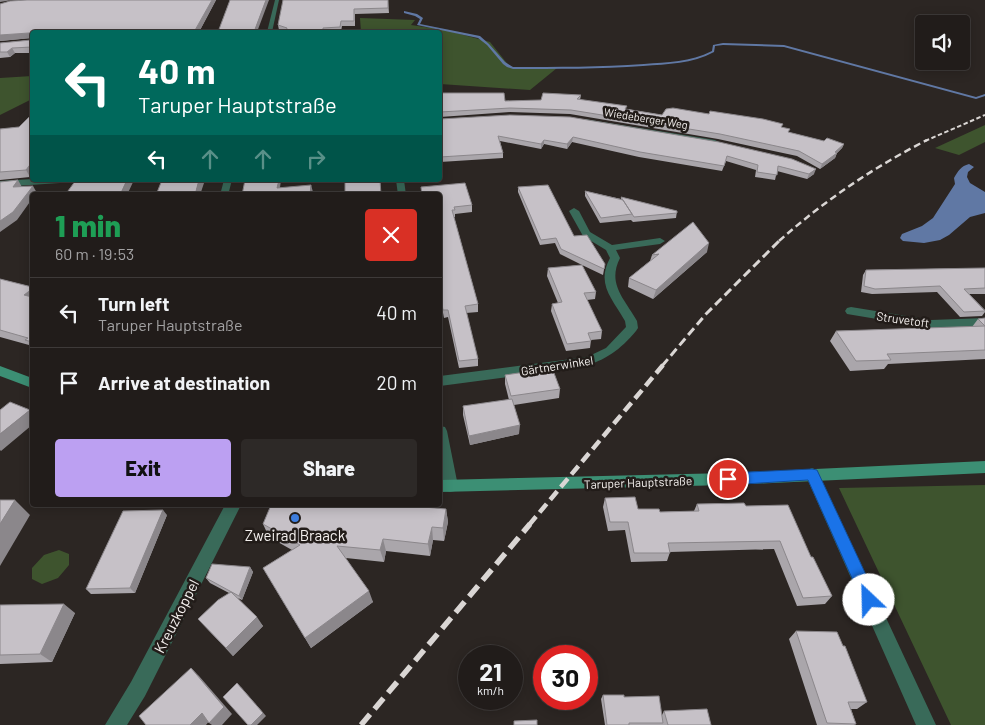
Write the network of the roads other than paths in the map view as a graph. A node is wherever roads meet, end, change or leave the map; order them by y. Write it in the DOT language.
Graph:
graph roads {
  1 [pos="277,0"];
  2 [pos="270,30"];
  3 [pos="580,120"];
  4 [pos="728,145"];
  5 [pos="30,182"];
  6 [pos="0,184"];
  7 [pos="574,211"];
  8 [pos="660,241"];
  9 [pos="610,248"];
  10 [pos="852,311"];
  11 [pos="985,322"];
  12 [pos="0,371"];
  13 [pos="442,381"];
  14 [pos="30,382"];
  15 [pos="442,453"];
  16 [pos="985,467"];
  17 [pos="812,474"];
  18 [pos="445,486"];
  19 [pos="232,507"];
  20 [pos="115,725"];
  21 [pos="926,725"];
  1 -- 2 [label="street"];
  3 -- 4 [label="street, Wiedeberger Weg"];
  5 -- 6 [label="street"];
  7 -- 9 [label="street"];
  8 -- 9 [label="street"];
  9 -- 13 [label="street, Gärtnerwinkel"];
  10 -- 11 [label="street, Struvetoft"];
  12 -- 14 [label="street"];
  15 -- 18 [label="street"];
  16 -- 17 [label="street, Taruper Hauptstraße"];
  17 -- 18 [label="street, Taruper Hauptstraße"];
  17 -- 21 [label="street"];
  19 -- 20 [label="street, Kreuzkoppel"];
}
